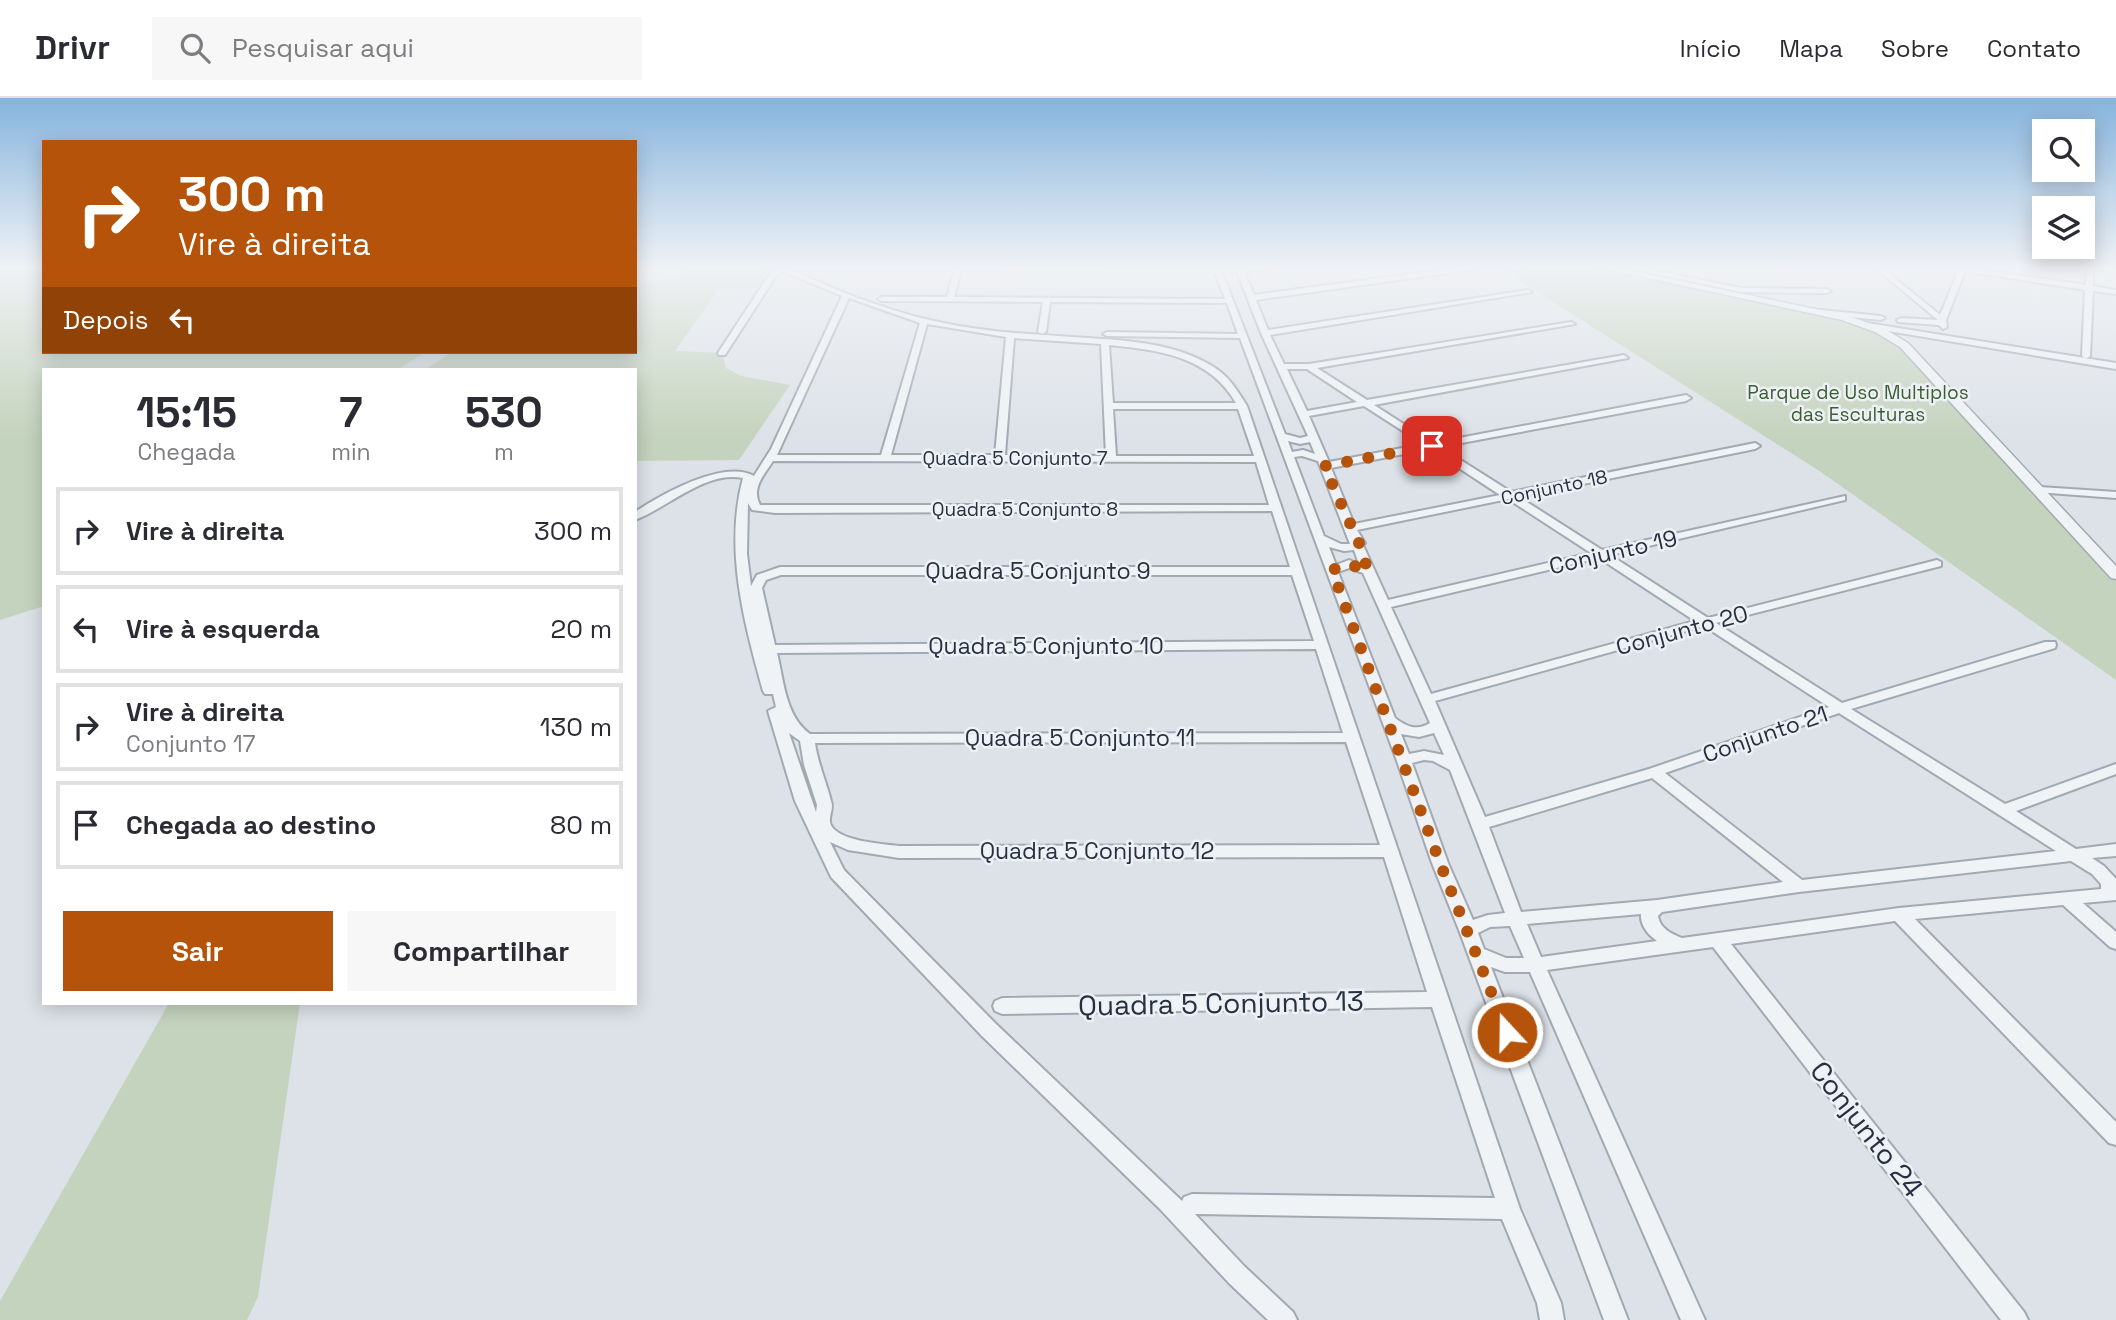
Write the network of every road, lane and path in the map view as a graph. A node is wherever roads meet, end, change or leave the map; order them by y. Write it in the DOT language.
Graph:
graph roads {
  1 [pos="741,324"];
  2 [pos="833,324"];
  3 [pos="923,324"];
  4 [pos="943,324"];
  5 [pos="982,324"];
  6 [pos="1043,324"];
  7 [pos="1237,324"];
  8 [pos="1258,324"];
  9 [pos="1354,324"];
  10 [pos="1571,324"];
  11 [pos="1917,324"];
  12 [pos="1940,324"];
  13 [pos="1944,324"];
  14 [pos="2087,324"];
  15 [pos="1867,325"];
  16 [pos="1943,327"];
  17 [pos="1042,332"];
  18 [pos="1010,335"];
  19 [pos="1242,338"];
  20 [pos="1262,341"];
  21 [pos="1105,343"];
  22 [pos="722,353"];
  23 [pos="2086,356"];
  24 [pos="1624,358"];
  25 [pos="1280,366"];
  26 [pos="2116,366"];
  27 [pos="1309,367"];
  28 [pos="1686,398"];
  29 [pos="1366,403"];
  30 [pos="1107,406"];
  31 [pos="1242,406"];
  32 [pos="1304,414"];
  33 [pos="1281,436"];
  34 [pos="1312,438"];
  35 [pos="1432,446"];
  36 [pos="1755,446"];
  37 [pos="1288,455"];
  38 [pos="771,458"];
  39 [pos="885,458"];
  40 [pos="1000,458"];
  41 [pos="1111,458"];
  42 [pos="1259,459"];
  43 [pos="1323,463"];
  44 [pos="2040,490"];
  45 [pos="2116,495"];
  46 [pos="1509,496"];
  47 [pos="1841,498"];
  48 [pos="1276,508"];
  49 [pos="637,516"];
  50 [pos="1352,528"];
  51 [pos="1318,537"];
  52 [pos="1359,543"];
  53 [pos="1600,555"];
  54 [pos="1937,564"];
  55 [pos="1332,570"];
  56 [pos="1297,571"];
  57 [pos="1368,571"];
  58 [pos="2116,575"];
  59 [pos="1384,605"];
  60 [pos="1705,622"];
  61 [pos="1321,645"];
  62 [pos="2050,645"];
  63 [pos="770,649"];
  64 [pos="1427,699"];
  65 [pos="1840,708"];
  66 [pos="1387,719"];
  67 [pos="1438,724"];
  68 [pos="1352,737"];
  69 [pos="807,739"];
  70 [pos="1404,761"];
  71 [pos="1456,767"];
  72 [pos="2116,769"];
  73 [pos="1654,772"];
  74 [pos="2002,811"];
  75 [pos="1480,824"];
  76 [pos="2116,850"];
  77 [pos="1390,851"];
  78 [pos="2073,855"];
  79 [pos="1799,886"];
  80 [pos="2113,894"];
  81 [pos="2067,899"];
  82 [pos="1657,906"];
  83 [pos="1899,914"];
  84 [pos="1516,920"];
  85 [pos="1468,930"];
  86 [pos="1717,939"];
  87 [pos="2116,942"];
  88 [pos="1680,944"];
  89 [pos="1476,953"];
  90 [pos="1536,965"];
  91 [pos="1439,999"];
  92 [pos="1002,1006"];
  93 [pos="2116,1136"];
  94 [pos="1192,1204"];
  95 [pos="1509,1209"];
  96 [pos="1285,1320"];
  97 [pos="1552,1320"];
  98 [pos="1616,1320"];
  99 [pos="1692,1320"];
  100 [pos="2017,1320"];
  1 -- 22 [label="street"];
  2 -- 38 [label="street"];
  3 -- 39 [label="street"];
  4 -- 18 [label="street"];
  5 -- 17 [label="street"];
  6 -- 17 [label="street"];
  7 -- 19 [label="street"];
  8 -- 20 [label="street"];
  9 -- 20 [label="street"];
  10 -- 27 [label="street"];
  11 -- 16 [label="street"];
  12 -- 16 [label="street"];
  13 -- 16 [label="street"];
  14 -- 23 [label="street"];
  15 -- 16 [label="street"];
  15 -- 44 [label="street"];
  16 -- 26 [label="street"];
  17 -- 19 [label="street"];
  18 -- 21 [label="street"];
  18 -- 40 [label="street"];
  19 -- 20 [label="street"];
  19 -- 33 [label="street"];
  20 -- 25 [label="street"];
  21 -- 30 [label="street"];
  21 -- 31 [label="street"];
  24 -- 29 [label="street"];
  25 -- 27 [label="street"];
  25 -- 32 [label="street"];
  27 -- 29 [label="street"];
  28 -- 35 [label="street"];
  29 -- 32 [label="street"];
  29 -- 35 [label="street"];
  30 -- 31 [label="street"];
  30 -- 41 [label="street"];
  31 -- 42 [label="street"];
  32 -- 34 [label="street"];
  33 -- 34 [label="street"];
  33 -- 37 [label="street"];
  34 -- 43 [label="street"];
  35 -- 43 [label="street"];
  35 -- 46 [label="street"];
  36 -- 46 [label="street, Conjunto 18"];
  37 -- 43 [label="street"];
  37 -- 51 [label="street"];
  38 -- 39 [label="street, Quadra 5 Conjunto 7"];
  38 -- 48 [label="street, Quadra 5 Conjunto 8"];
  39 -- 40 [label="street, Quadra 5 Conjunto 7"];
  40 -- 41 [label="street, Quadra 5 Conjunto 7"];
  41 -- 42 [label="street, Quadra 5 Conjunto 7"];
  42 -- 48 [label="street"];
  43 -- 50 [label="street"];
  44 -- 45 [label="street"];
  44 -- 58 [label="street"];
  46 -- 50 [label="street, Conjunto 18"];
  46 -- 53 [label="street"];
  47 -- 53 [label="street, Conjunto 19"];
  48 -- 56 [label="street"];
  49 -- 96 [label="street"];
  50 -- 52 [label="street"];
  51 -- 52 [label="street"];
  51 -- 55 [label="street"];
  52 -- 57 [label="street"];
  53 -- 59 [label="street, Conjunto 19"];
  53 -- 60 [label="street"];
  54 -- 60 [label="street, Conjunto 20"];
  55 -- 57 [label="street"];
  55 -- 66 [label="street"];
  56 -- 61 [label="street"];
  56 -- 63 [label="street, Quadra 5 Conjunto 9"];
  57 -- 59 [label="street"];
  59 -- 64 [label="street"];
  60 -- 64 [label="street, Conjunto 20"];
  60 -- 65 [label="street"];
  61 -- 63 [label="street, Quadra 5 Conjunto 10"];
  61 -- 68 [label="street"];
  62 -- 65 [label="street, Conjunto 21"];
  63 -- 69 [label="street"];
  64 -- 67 [label="street"];
  65 -- 73 [label="street, Conjunto 21"];
  65 -- 74 [label="street"];
  66 -- 67 [label="street"];
  66 -- 70 [label="street"];
  67 -- 71 [label="street"];
  68 -- 69 [label="street, Quadra 5 Conjunto 11"];
  68 -- 77 [label="street"];
  69 -- 77 [label="street, Quadra 5 Conjunto 12"];
  70 -- 71 [label="street"];
  70 -- 85 [label="street"];
  71 -- 75 [label="street"];
  72 -- 74 [label="street"];
  73 -- 75 [label="street, Conjunto 21"];
  73 -- 79 [label="street"];
  74 -- 78 [label="street"];
  75 -- 84 [label="street"];
  76 -- 78 [label="street"];
  77 -- 91 [label="street"];
  78 -- 79 [label="street"];
  78 -- 80 [label="street"];
  79 -- 82 [label="street"];
  80 -- 81 [label="street"];
  81 -- 83 [label="street"];
  81 -- 87 [label="street"];
  82 -- 84 [label="street"];
  82 -- 88 [label="street"];
  83 -- 86 [label="street"];
  83 -- 93 [label="street"];
  84 -- 85 [label="street"];
  84 -- 90 [label="street"];
  85 -- 89 [label="street"];
  86 -- 88 [label="street"];
  86 -- 100 [label="street, Conjunto 24"];
  88 -- 90 [label="street"];
  89 -- 90 [label="street"];
  89 -- 98 [label="street"];
  90 -- 99 [label="street"];
  91 -- 92 [label="street, Quadra 5 Conjunto 13"];
  91 -- 95 [label="street"];
  94 -- 95 [label="street"];
  95 -- 97 [label="street"];
}
